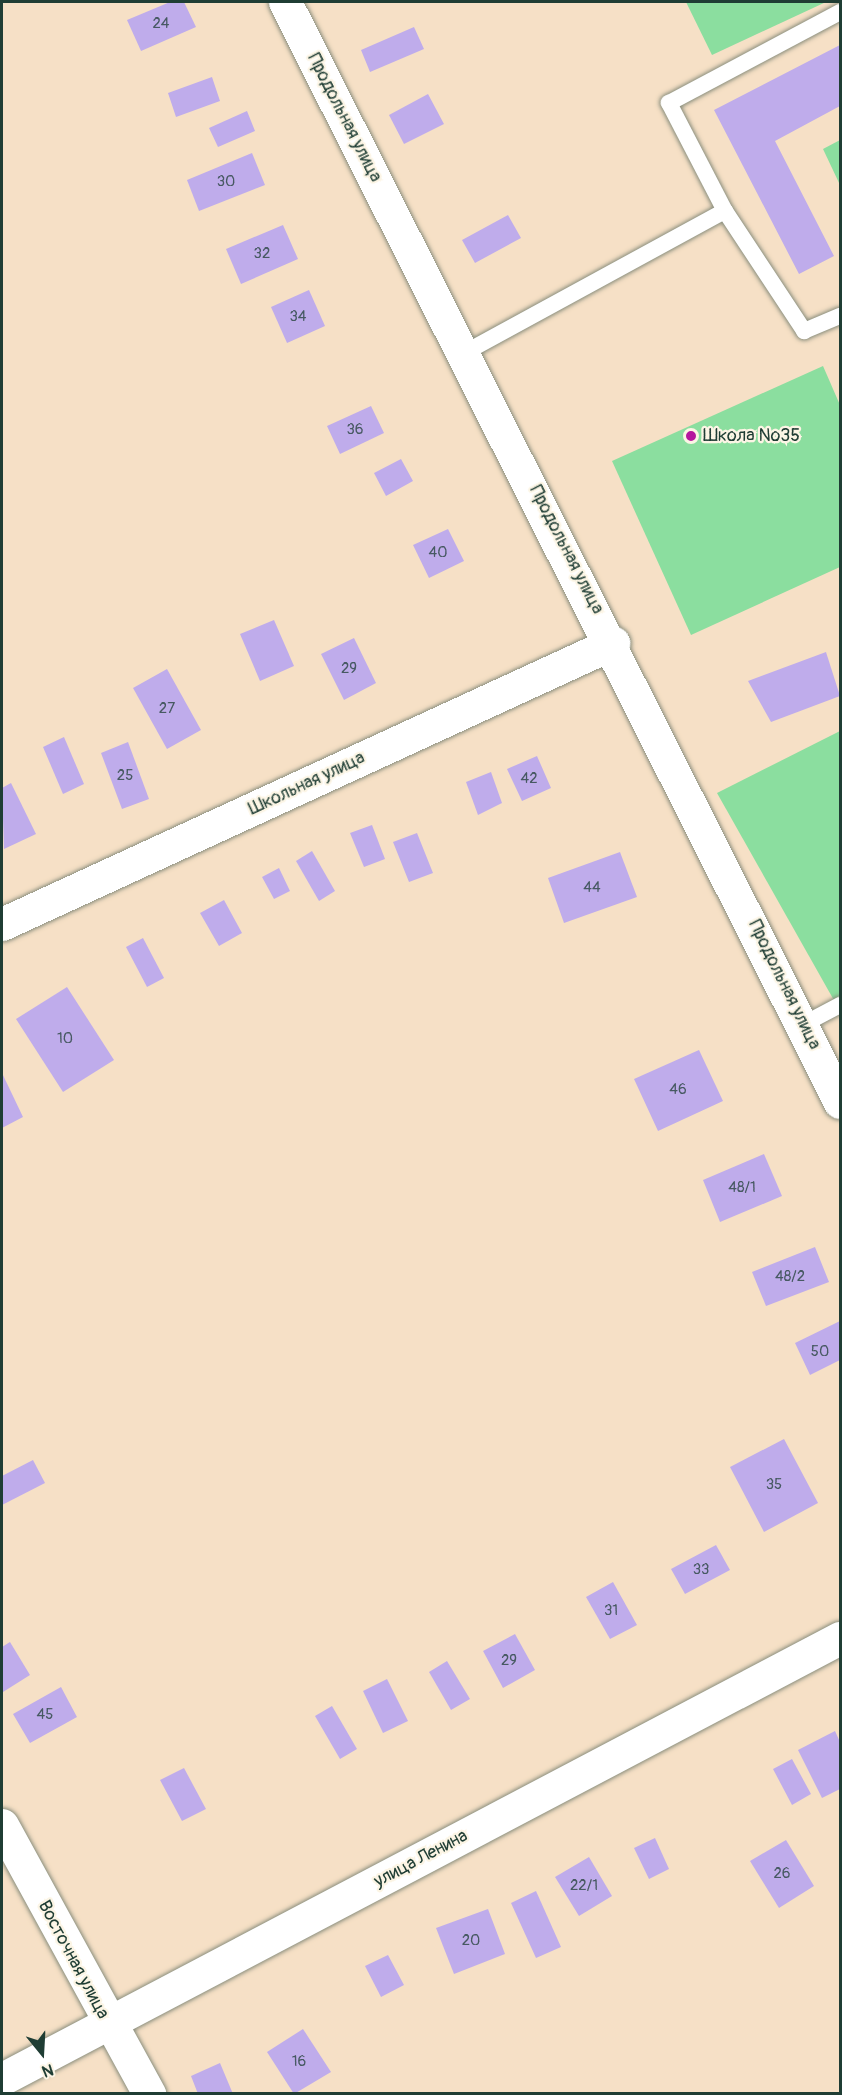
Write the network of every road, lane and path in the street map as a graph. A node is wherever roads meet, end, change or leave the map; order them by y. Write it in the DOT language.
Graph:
graph roads {
  1 [pos="285,2"];
  2 [pos="840,12"];
  3 [pos="725,211"];
  4 [pos="840,316"];
  5 [pos="466,352"];
  6 [pos="613,643"];
  7 [pos="2,924"];
  8 [pos="840,1005"];
  9 [pos="804,1024"];
  10 [pos="840,1102"];
  11 [pos="840,1638"];
  12 [pos="2,1825"];
  13 [pos="107,2024"];
  14 [pos="2,2079"];
  15 [pos="149,2094"];
  1 -- 5 [label="street, Продольная улица"];
  2 -- 3 [label="lane"];
  3 -- 4 [label="lane"];
  3 -- 5 [label="lane"];
  5 -- 6 [label="street, Продольная улица"];
  6 -- 7 [label="street, Школьная улица"];
  6 -- 9 [label="street, Продольная улица"];
  8 -- 9 [label="lane"];
  9 -- 10 [label="street, Продольная улица"];
  11 -- 13 [label="street, улица Ленина"];
  12 -- 13 [label="street, Восточная улица"];
  13 -- 14 [label="street, улица Ленина"];
  13 -- 15 [label="street, Восточная улица"];
}
